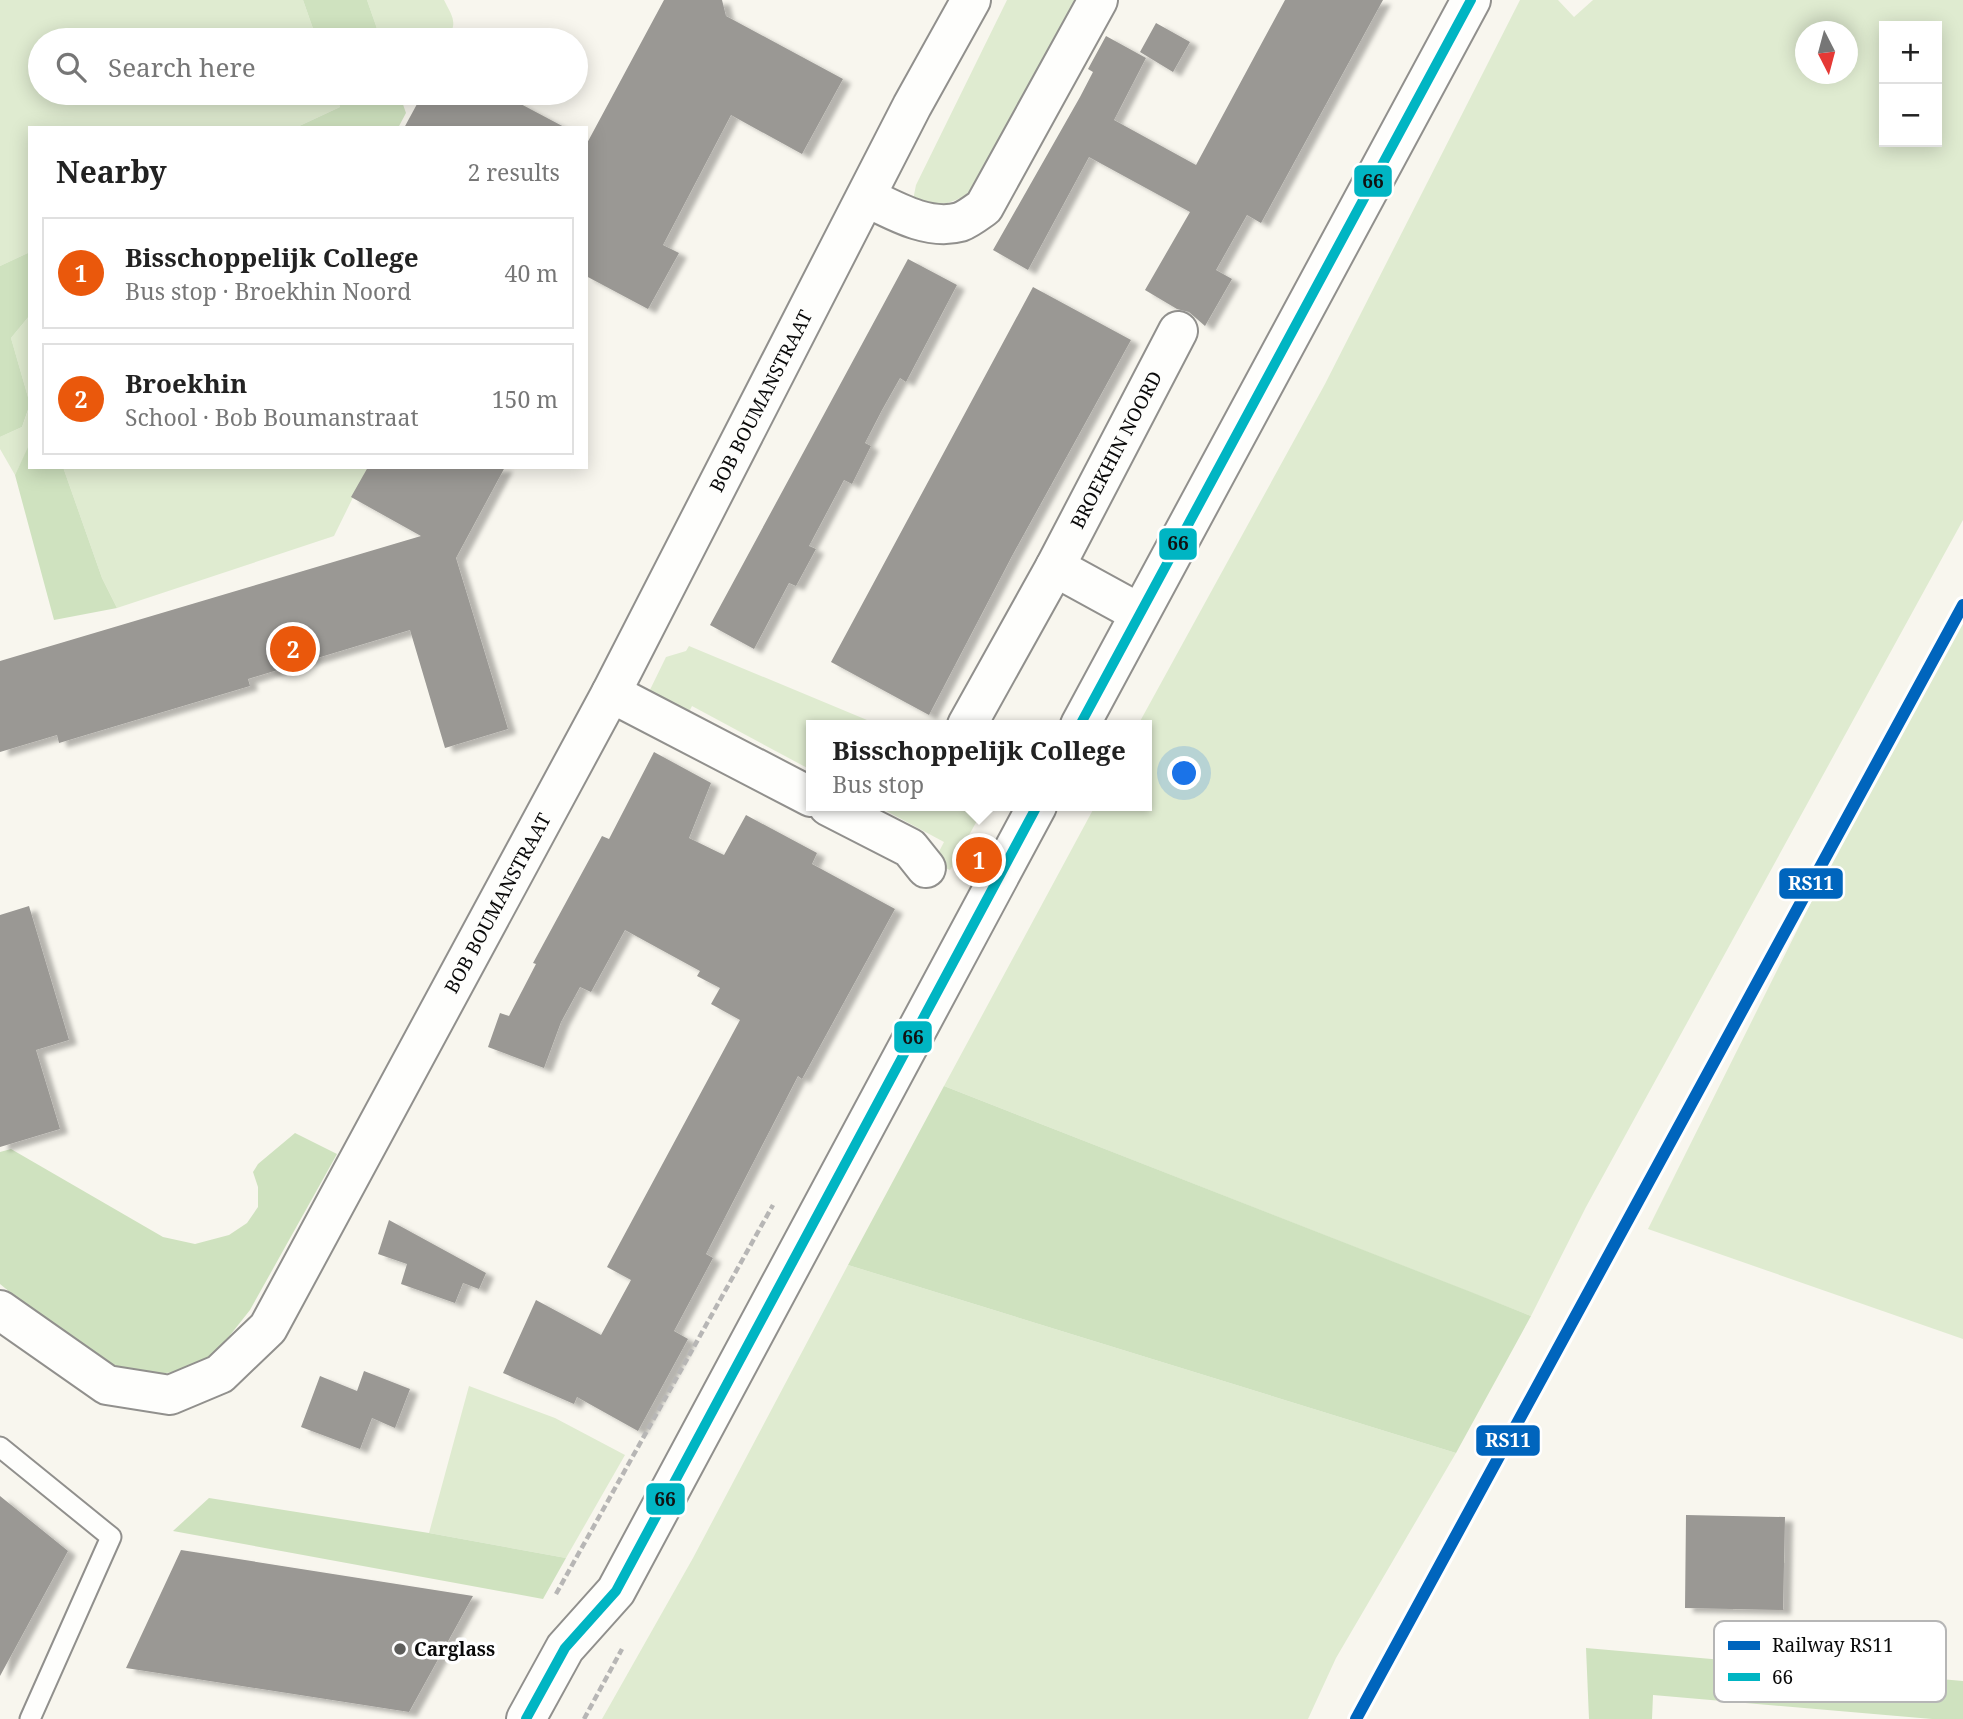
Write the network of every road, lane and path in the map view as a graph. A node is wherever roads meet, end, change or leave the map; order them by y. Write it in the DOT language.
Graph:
graph roads {
  1 [pos="971,0"];
  2 [pos="1098,0"];
  3 [pos="1471,0"];
  4 [pos="866,197"];
  5 [pos="1178,331"];
  6 [pos="1055,567"];
  7 [pos="1139,613"];
  8 [pos="611,693"];
  9 [pos="970,720"];
  10 [pos="1083,720"];
  11 [pos="806,794"];
  12 [pos="838,811"];
  13 [pos="1034,811"];
  14 [pos="926,868"];
  15 [pos="776,1200"];
  16 [pos="0,1310"];
  17 [pos="0,1447"];
  18 [pos="551,1603"];
  19 [pos="30,1719"];
  20 [pos="526,1719"];
  1 -- 4 [label="street, BOB BOUMANSTRAAT"];
  2 -- 4 [label="street"];
  3 -- 7 [label="street"];
  4 -- 8 [label="street, BOB BOUMANSTRAAT"];
  5 -- 6 [label="street, BROEKHIN NOORD"];
  6 -- 7 [label="street"];
  6 -- 9 [label="street, BROEKHIN NOORD"];
  7 -- 10 [label="street"];
  8 -- 11 [label="street"];
  8 -- 16 [label="street, BOB BOUMANSTRAAT"];
  12 -- 14 [label="street"];
  13 -- 20 [label="street"];
  15 -- 18 [label="path"];
  17 -- 19 [label="lane"];
}
